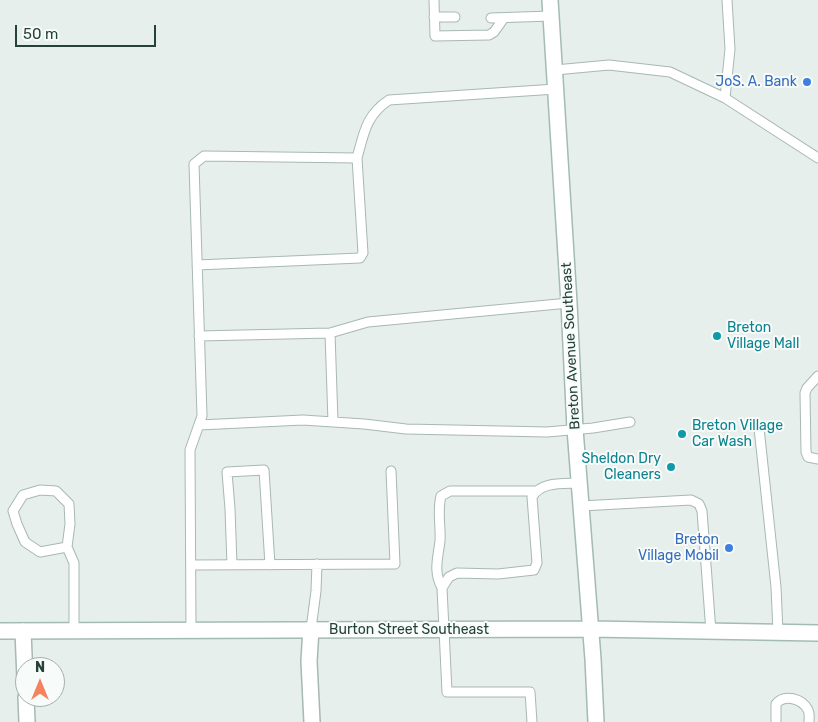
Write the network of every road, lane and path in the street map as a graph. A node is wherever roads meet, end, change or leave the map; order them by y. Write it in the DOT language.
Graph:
graph roads {
  1 [pos="434,0"];
  2 [pos="550,0"];
  3 [pos="727,0"];
  4 [pos="551,16"];
  5 [pos="434,17"];
  6 [pos="456,17"];
  7 [pos="491,18"];
  8 [pos="504,18"];
  9 [pos="555,70"];
  10 [pos="556,89"];
  11 [pos="725,98"];
  12 [pos="357,158"];
  13 [pos="818,158"];
  14 [pos="197,265"];
  15 [pos="569,302"];
  16 [pos="330,333"];
  17 [pos="199,336"];
  18 [pos="818,376"];
  19 [pos="333,422"];
  20 [pos="630,422"];
  21 [pos="199,425"];
  22 [pos="760,428"];
  23 [pos="575,429"];
  24 [pos="818,458"];
  25 [pos="391,471"];
  26 [pos="580,483"];
  27 [pos="536,491"];
  28 [pos="581,506"];
  29 [pos="67,548"];
  30 [pos="317,564"];
  31 [pos="190,565"];
  32 [pos="232,565"];
  33 [pos="270,565"];
  34 [pos="442,588"];
  35 [pos="591,629"];
  36 [pos="311,630"];
  37 [pos="443,630"];
  38 [pos="0,631"];
  39 [pos="23,631"];
  40 [pos="74,631"];
  41 [pos="190,631"];
  42 [pos="712,632"];
  43 [pos="778,632"];
  44 [pos="818,633"];
  45 [pos="24,657"];
  46 [pos="26,707"];
  47 [pos="27,722"];
  48 [pos="312,722"];
  49 [pos="532,722"];
  50 [pos="596,722"];
  51 [pos="776,722"];
  52 [pos="809,722"];
  1 -- 5 [label="lane"];
  2 -- 4 [label="main road, Breton Avenue Southeast"];
  3 -- 11 [label="lane"];
  4 -- 8 [label="lane"];
  4 -- 9 [label="main road, Breton Avenue Southeast"];
  5 -- 6 [label="lane"];
  5 -- 8 [label="lane"];
  7 -- 8 [label="lane"];
  9 -- 10 [label="main road, Breton Avenue Southeast"];
  9 -- 11 [label="lane"];
  10 -- 12 [label="lane"];
  10 -- 15 [label="main road, Breton Avenue Southeast"];
  11 -- 13 [label="lane"];
  12 -- 14 [label="lane"];
  12 -- 14 [label="lane"];
  14 -- 17 [label="lane"];
  15 -- 16 [label="lane"];
  15 -- 23 [label="main road, Breton Avenue Southeast"];
  16 -- 17 [label="lane"];
  16 -- 19 [label="lane"];
  17 -- 21 [label="lane"];
  18 -- 24 [label="lane"];
  19 -- 21 [label="lane"];
  19 -- 23 [label="lane"];
  20 -- 23 [label="lane"];
  21 -- 31 [label="lane"];
  22 -- 43 [label="lane"];
  23 -- 26 [label="main road, Breton Avenue Southeast"];
  25 -- 30 [label="lane"];
  26 -- 27 [label="lane"];
  26 -- 28 [label="main road, Breton Avenue Southeast"];
  27 -- 34 [label="lane"];
  27 -- 34 [label="lane"];
  28 -- 35 [label="main road, Breton Avenue Southeast"];
  28 -- 42 [label="lane"];
  29 -- 29 [label="lane"];
  29 -- 40 [label="lane"];
  30 -- 33 [label="lane"];
  30 -- 36 [label="lane"];
  31 -- 32 [label="lane"];
  31 -- 41 [label="lane"];
  32 -- 33 [label="lane"];
  32 -- 33 [label="lane"];
  34 -- 37 [label="lane"];
  35 -- 37 [label="main road, Burton Street Southeast"];
  35 -- 42 [label="main road, Burton Street Southeast"];
  35 -- 50 [label="main road, Breton Avenue Southeast"];
  36 -- 37 [label="main road, Burton Street Southeast"];
  36 -- 41 [label="main road, Burton Street Southeast"];
  36 -- 48 [label="main road"];
  37 -- 49 [label="lane"];
  38 -- 39 [label="main road, Burton Street Southeast"];
  39 -- 40 [label="main road, Burton Street Southeast"];
  39 -- 45 [label="main road"];
  40 -- 41 [label="main road, Burton Street Southeast"];
  42 -- 43 [label="main road, Burton Street Southeast"];
  43 -- 44 [label="main road, Burton Street Southeast"];
  46 -- 47 [label="main road"];
  51 -- 52 [label="lane"];
}
